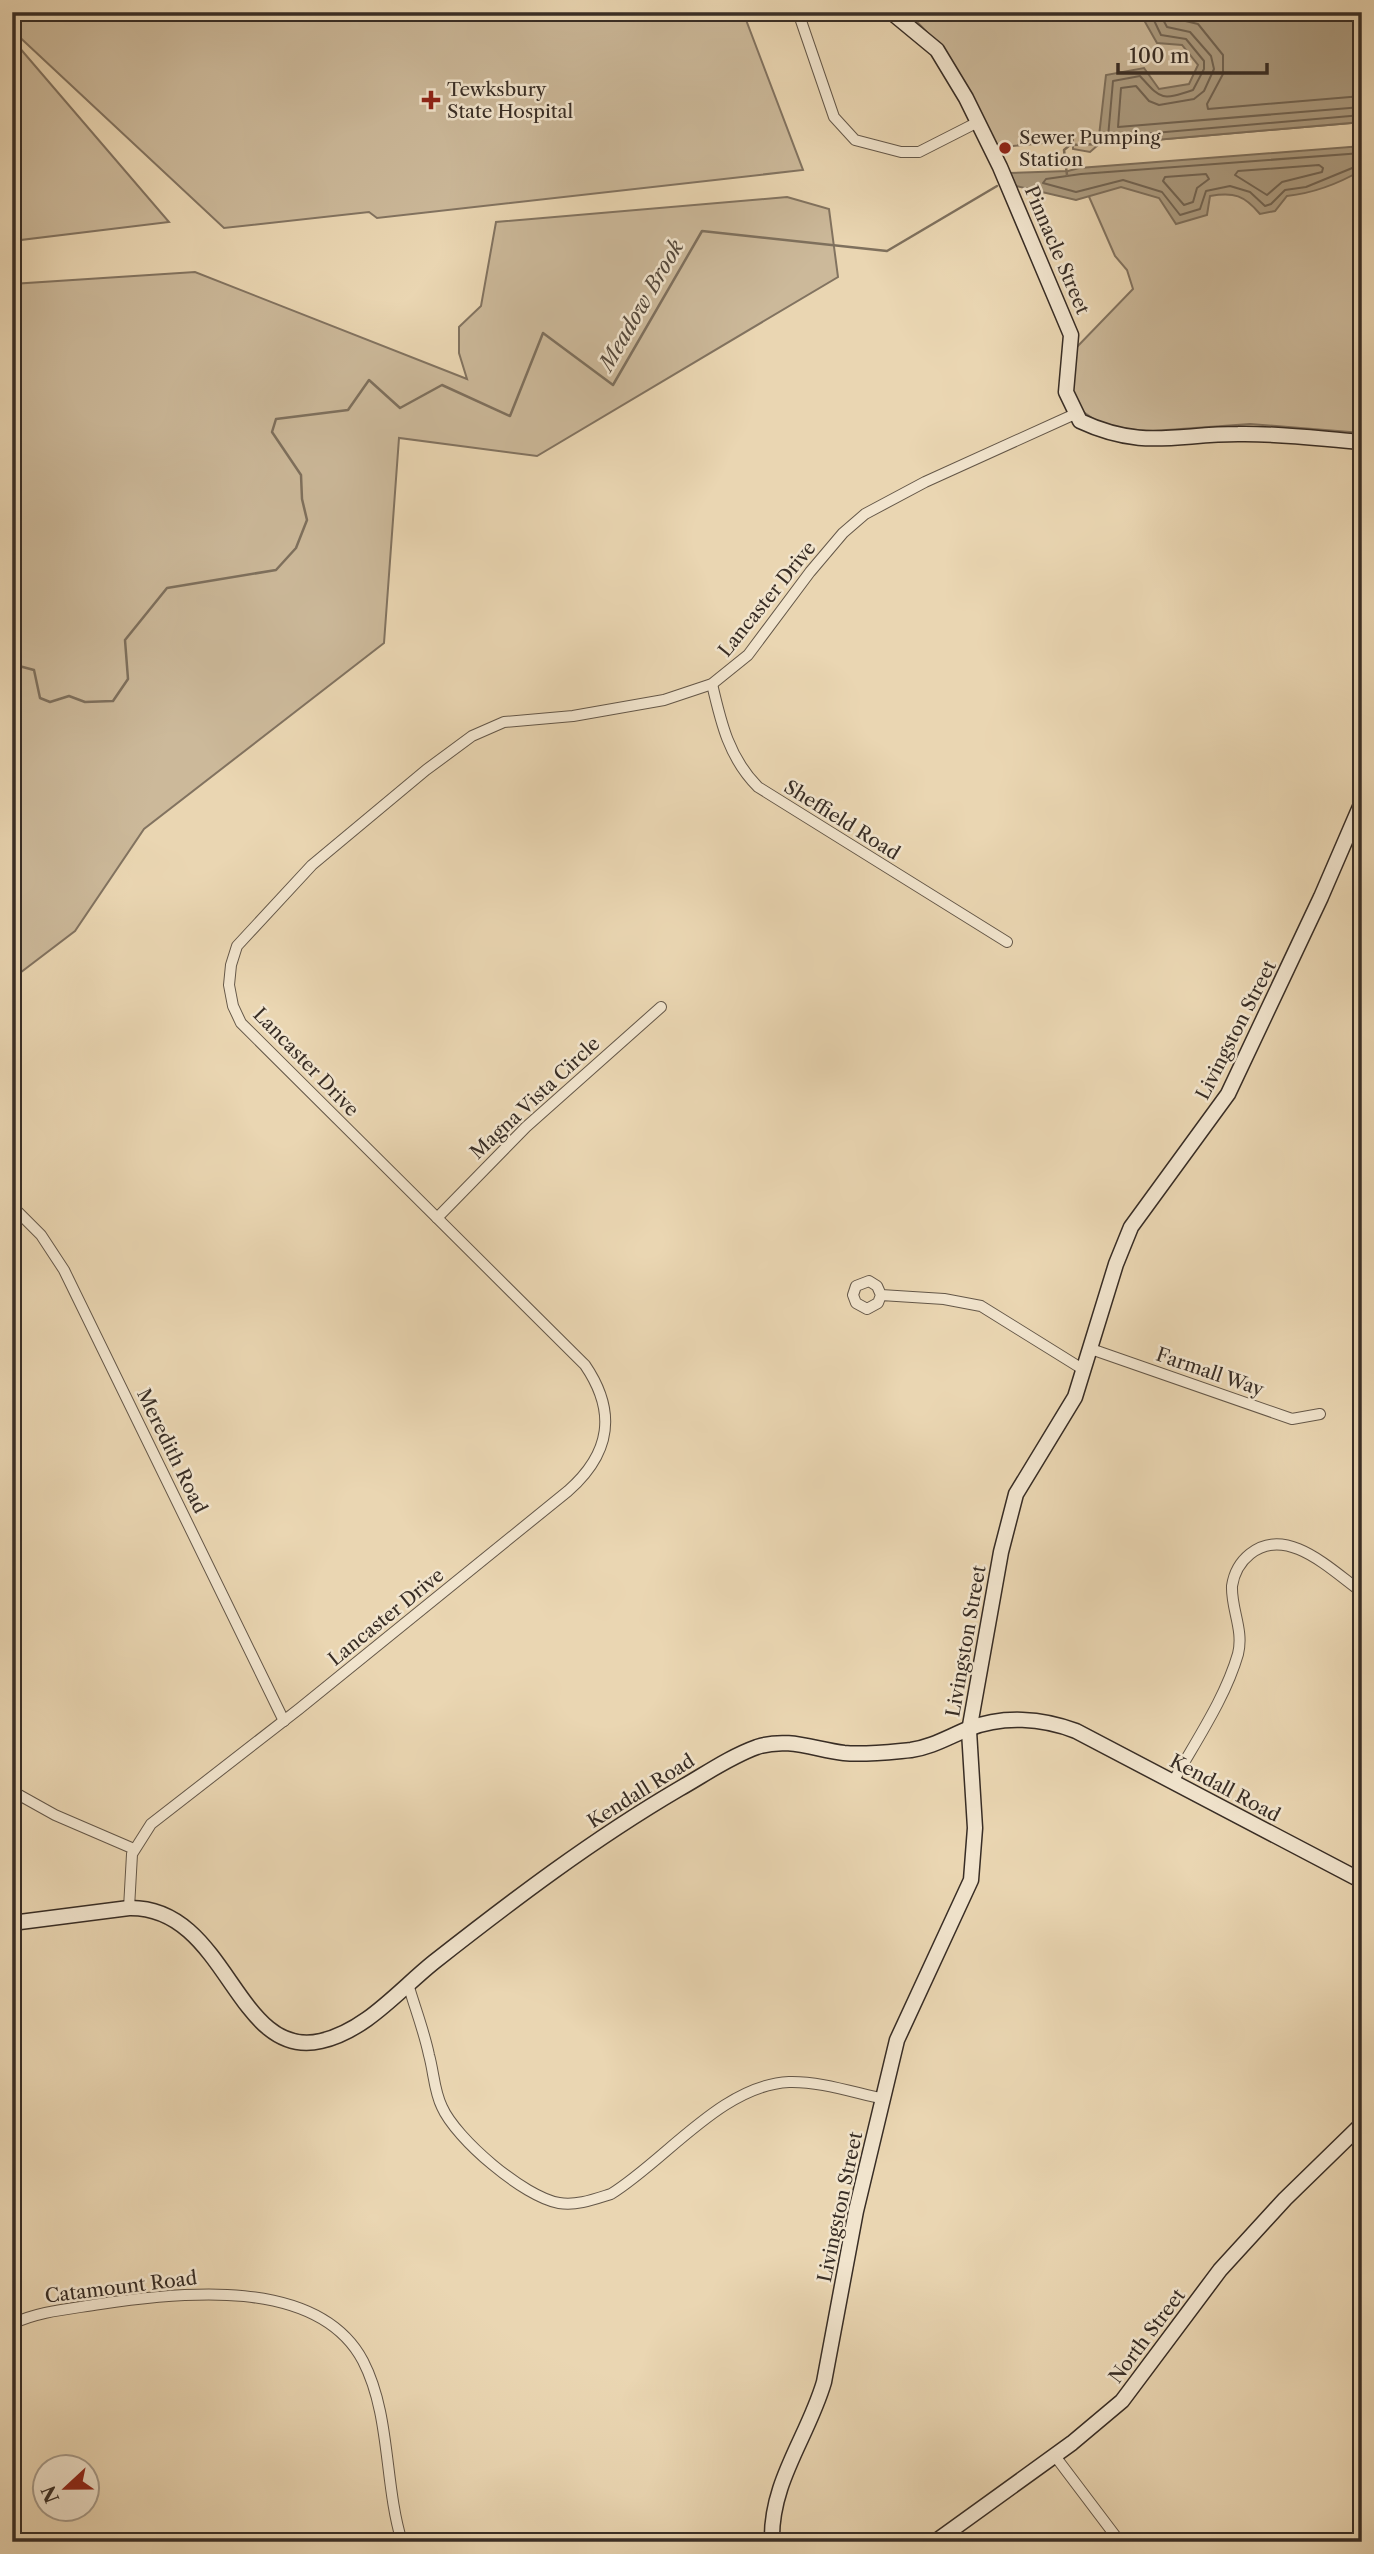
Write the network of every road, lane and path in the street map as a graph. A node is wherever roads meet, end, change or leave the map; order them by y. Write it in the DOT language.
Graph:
graph roads {
  1 [pos="798,12"];
  2 [pos="891,12"];
  3 [pos="978,122"];
  4 [pos="1075,414"];
  5 [pos="1362,442"];
  6 [pos="712,684"];
  7 [pos="1362,802"];
  8 [pos="1007,942"];
  9 [pos="661,1007"];
  10 [pos="12,1206"];
  11 [pos="437,1219"];
  12 [pos="881,1295"];
  13 [pos="1091,1349"];
  14 [pos="1084,1370"];
  15 [pos="1320,1414"];
  16 [pos="1362,1592"];
  17 [pos="284,1721"];
  18 [pos="969,1728"];
  19 [pos="1173,1782"];
  20 [pos="12,1791"];
  21 [pos="134,1849"];
  22 [pos="1362,1881"];
  23 [pos="129,1908"];
  24 [pos="12,1923"];
  25 [pos="408,1984"];
  26 [pos="884,2099"];
  27 [pos="1362,2124"];
  28 [pos="12,2324"];
  29 [pos="1055,2456"];
  30 [pos="402,2542"];
  31 [pos="772,2542"];
  32 [pos="935,2542"];
  33 [pos="1120,2542"];
  1 -- 3 [label="street"];
  2 -- 3 [label="street, Pinnacle Street"];
  3 -- 4 [label="street, Pinnacle Street"];
  4 -- 5 [label="street"];
  4 -- 6 [label="street, Lancaster Drive"];
  6 -- 8 [label="street, Sheffield Road"];
  6 -- 11 [label="street, Lancaster Drive"];
  7 -- 13 [label="street, Livingston Street"];
  9 -- 11 [label="street, Magna Vista Circle"];
  10 -- 17 [label="street, Meredith Road"];
  11 -- 17 [label="street, Lancaster Drive"];
  12 -- 14 [label="street"];
  13 -- 14 [label="street, Livingston Street"];
  13 -- 15 [label="street, Farmall Way"];
  14 -- 18 [label="street, Livingston Street"];
  16 -- 19 [label="street"];
  17 -- 21 [label="street, Lancaster Drive"];
  18 -- 19 [label="street, Kendall Road"];
  18 -- 25 [label="street, Kendall Road"];
  18 -- 26 [label="street, Livingston Street"];
  19 -- 22 [label="street, Kendall Road"];
  20 -- 21 [label="street"];
  21 -- 23 [label="street, Lancaster Drive"];
  23 -- 24 [label="street, Kendall Road"];
  23 -- 25 [label="street, Kendall Road"];
  25 -- 26 [label="street"];
  26 -- 31 [label="street, Livingston Street"];
  27 -- 29 [label="street, North Street"];
  28 -- 30 [label="street, Catamount Road"];
  29 -- 32 [label="street, North Street"];
  29 -- 33 [label="street"];
}
